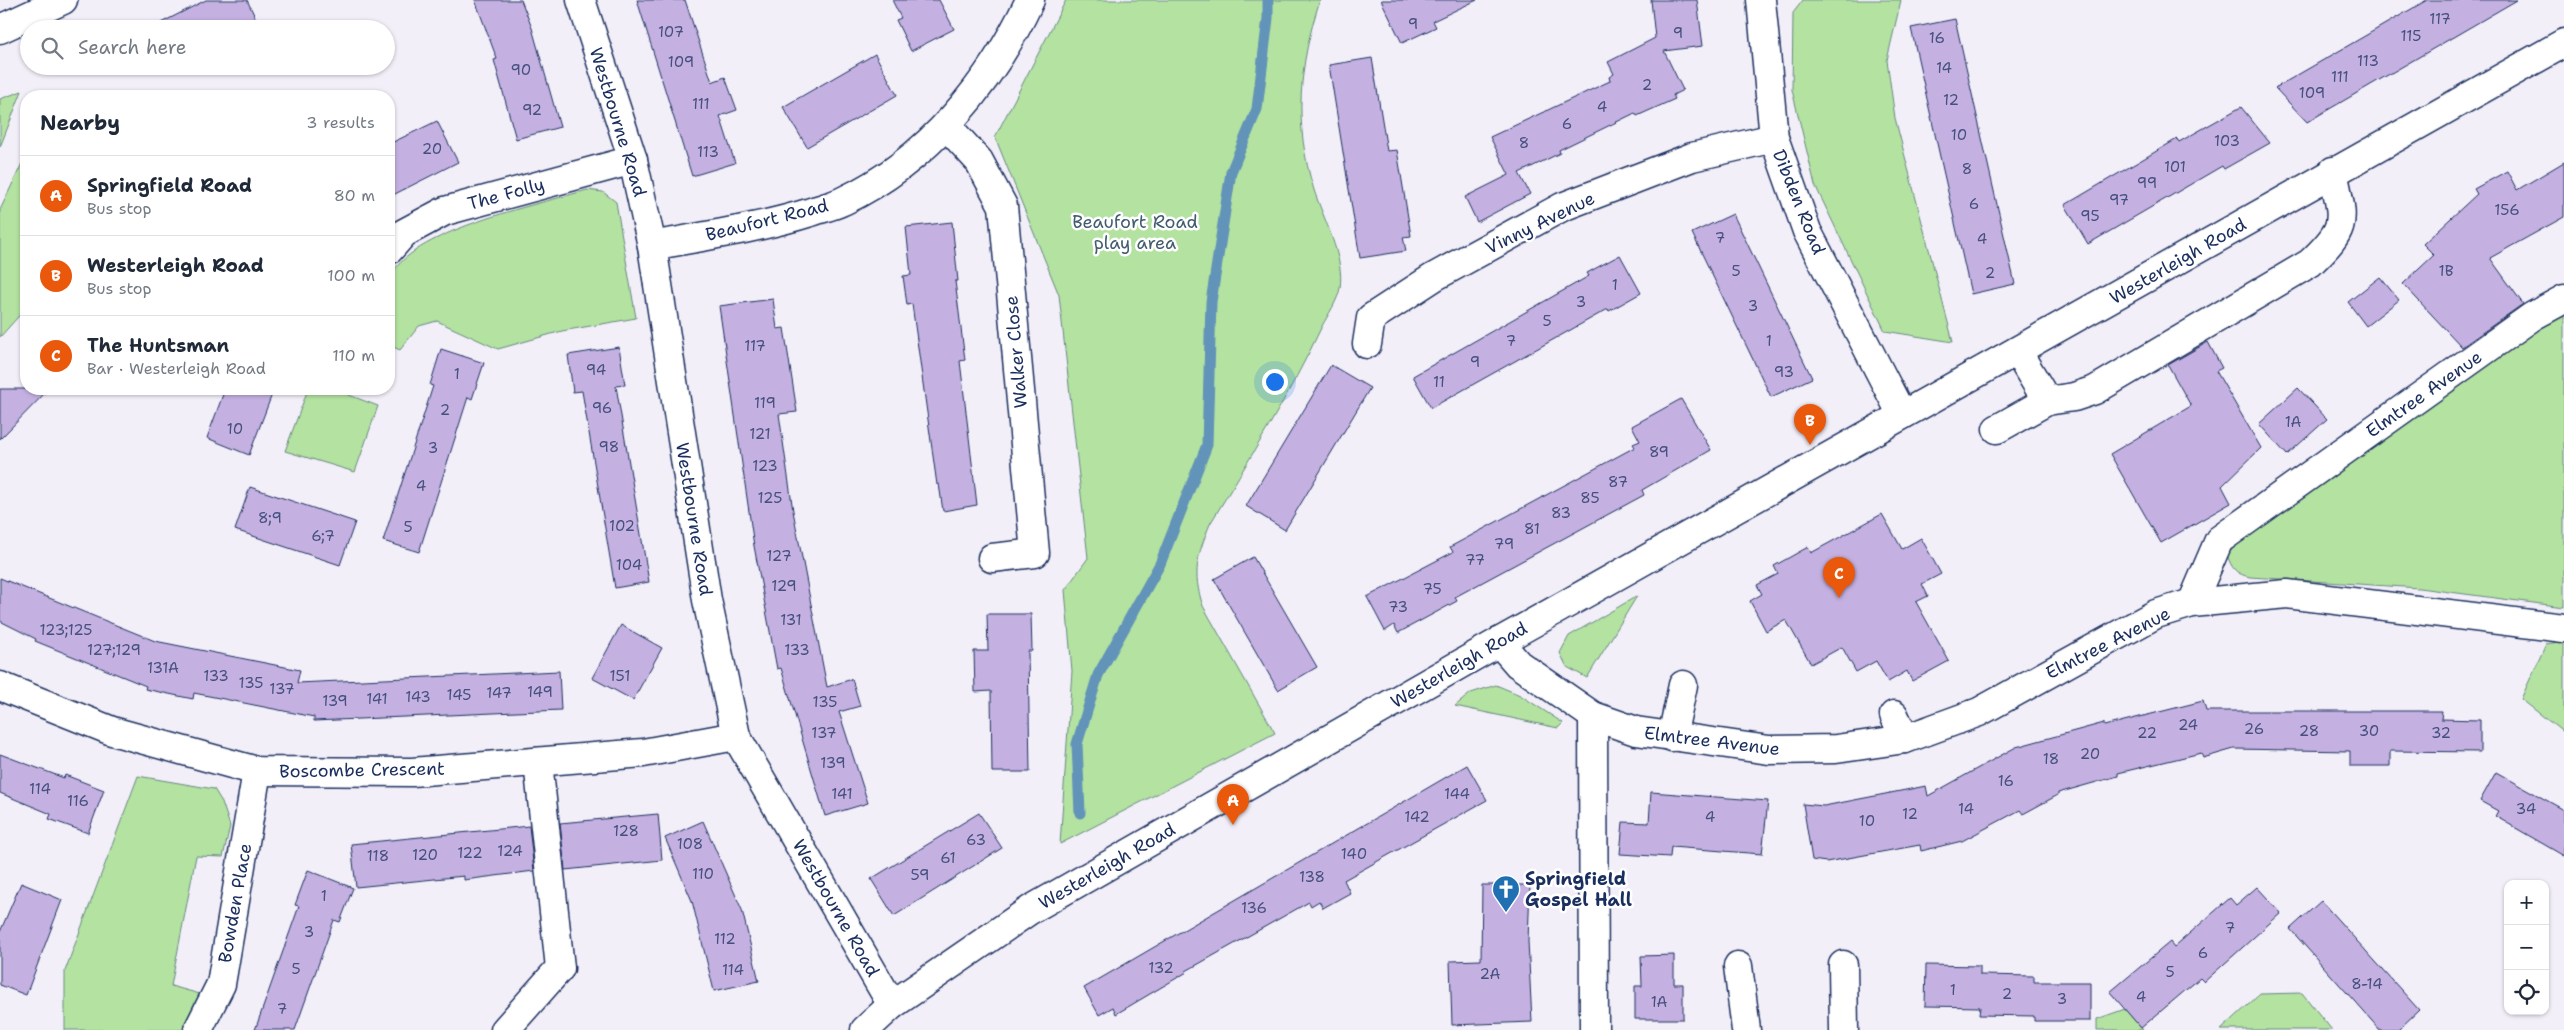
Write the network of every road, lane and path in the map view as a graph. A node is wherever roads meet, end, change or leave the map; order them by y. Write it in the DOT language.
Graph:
graph roads {
  1 [pos="64,0"];
  2 [pos="581,0"];
  3 [pos="1030,0"];
  4 [pos="1761,0"];
  5 [pos="0,29"];
  6 [pos="2564,43"];
  7 [pos="946,125"];
  8 [pos="1774,138"];
  9 [pos="633,160"];
  10 [pos="2333,171"];
  11 [pos="395,243"];
  12 [pos="652,246"];
  13 [pos="2564,299"];
  14 [pos="1367,344"];
  15 [pos="2017,351"];
  16 [pos="2047,401"];
  17 [pos="1902,415"];
  18 [pos="1997,429"];
  19 [pos="992,558"];
  20 [pos="2192,603"];
  21 [pos="2564,628"];
  22 [pos="1499,642"];
  23 [pos="1683,685"];
  24 [pos="0,686"];
  25 [pos="1593,716"];
  26 [pos="736,736"];
  27 [pos="1672,737"];
  28 [pos="538,762"];
  29 [pos="257,771"];
  30 [pos="1843,965"];
  31 [pos="1738,966"];
  32 [pos="892,1005"];
  33 [pos="198,1030"];
  34 [pos="505,1030"];
  35 [pos="865,1030"];
  36 [pos="1594,1030"];
  37 [pos="1746,1030"];
  38 [pos="1844,1030"];
  1 -- 5 [label="street"];
  2 -- 9 [label="street, Westbourne Road"];
  3 -- 7 [label="street, Beaufort Road"];
  4 -- 8 [label="street, Dibden Road"];
  6 -- 10 [label="street, Westerleigh Road"];
  7 -- 12 [label="street, Beaufort Road"];
  7 -- 19 [label="street, Walker Close"];
  8 -- 14 [label="street, Vinny Avenue"];
  8 -- 17 [label="street, Dibden Road"];
  9 -- 11 [label="street, The Folly"];
  9 -- 12 [label="street, Westbourne Road"];
  10 -- 15 [label="street, Westerleigh Road"];
  10 -- 16 [label="street"];
  12 -- 26 [label="street, Westbourne Road"];
  13 -- 20 [label="street, Elmtree Avenue"];
  15 -- 16 [label="street"];
  15 -- 17 [label="street, Westerleigh Road"];
  16 -- 18 [label="street"];
  17 -- 22 [label="street, Westerleigh Road"];
  20 -- 21 [label="street, Elmtree Avenue"];
  20 -- 27 [label="street, Elmtree Avenue"];
  22 -- 25 [label="street, Elmtree Avenue"];
  22 -- 32 [label="street, Westerleigh Road"];
  23 -- 27 [label="street"];
  24 -- 29 [label="street, Boscombe Crescent"];
  25 -- 27 [label="street, Elmtree Avenue"];
  25 -- 36 [label="street"];
  26 -- 28 [label="street, Boscombe Crescent"];
  26 -- 32 [label="street, Westbourne Road"];
  28 -- 29 [label="street, Boscombe Crescent"];
  28 -- 34 [label="street"];
  29 -- 33 [label="street, Bowden Place"];
  30 -- 38 [label="street"];
  31 -- 37 [label="street"];
  32 -- 35 [label="street, Westerleigh Road"];
}
